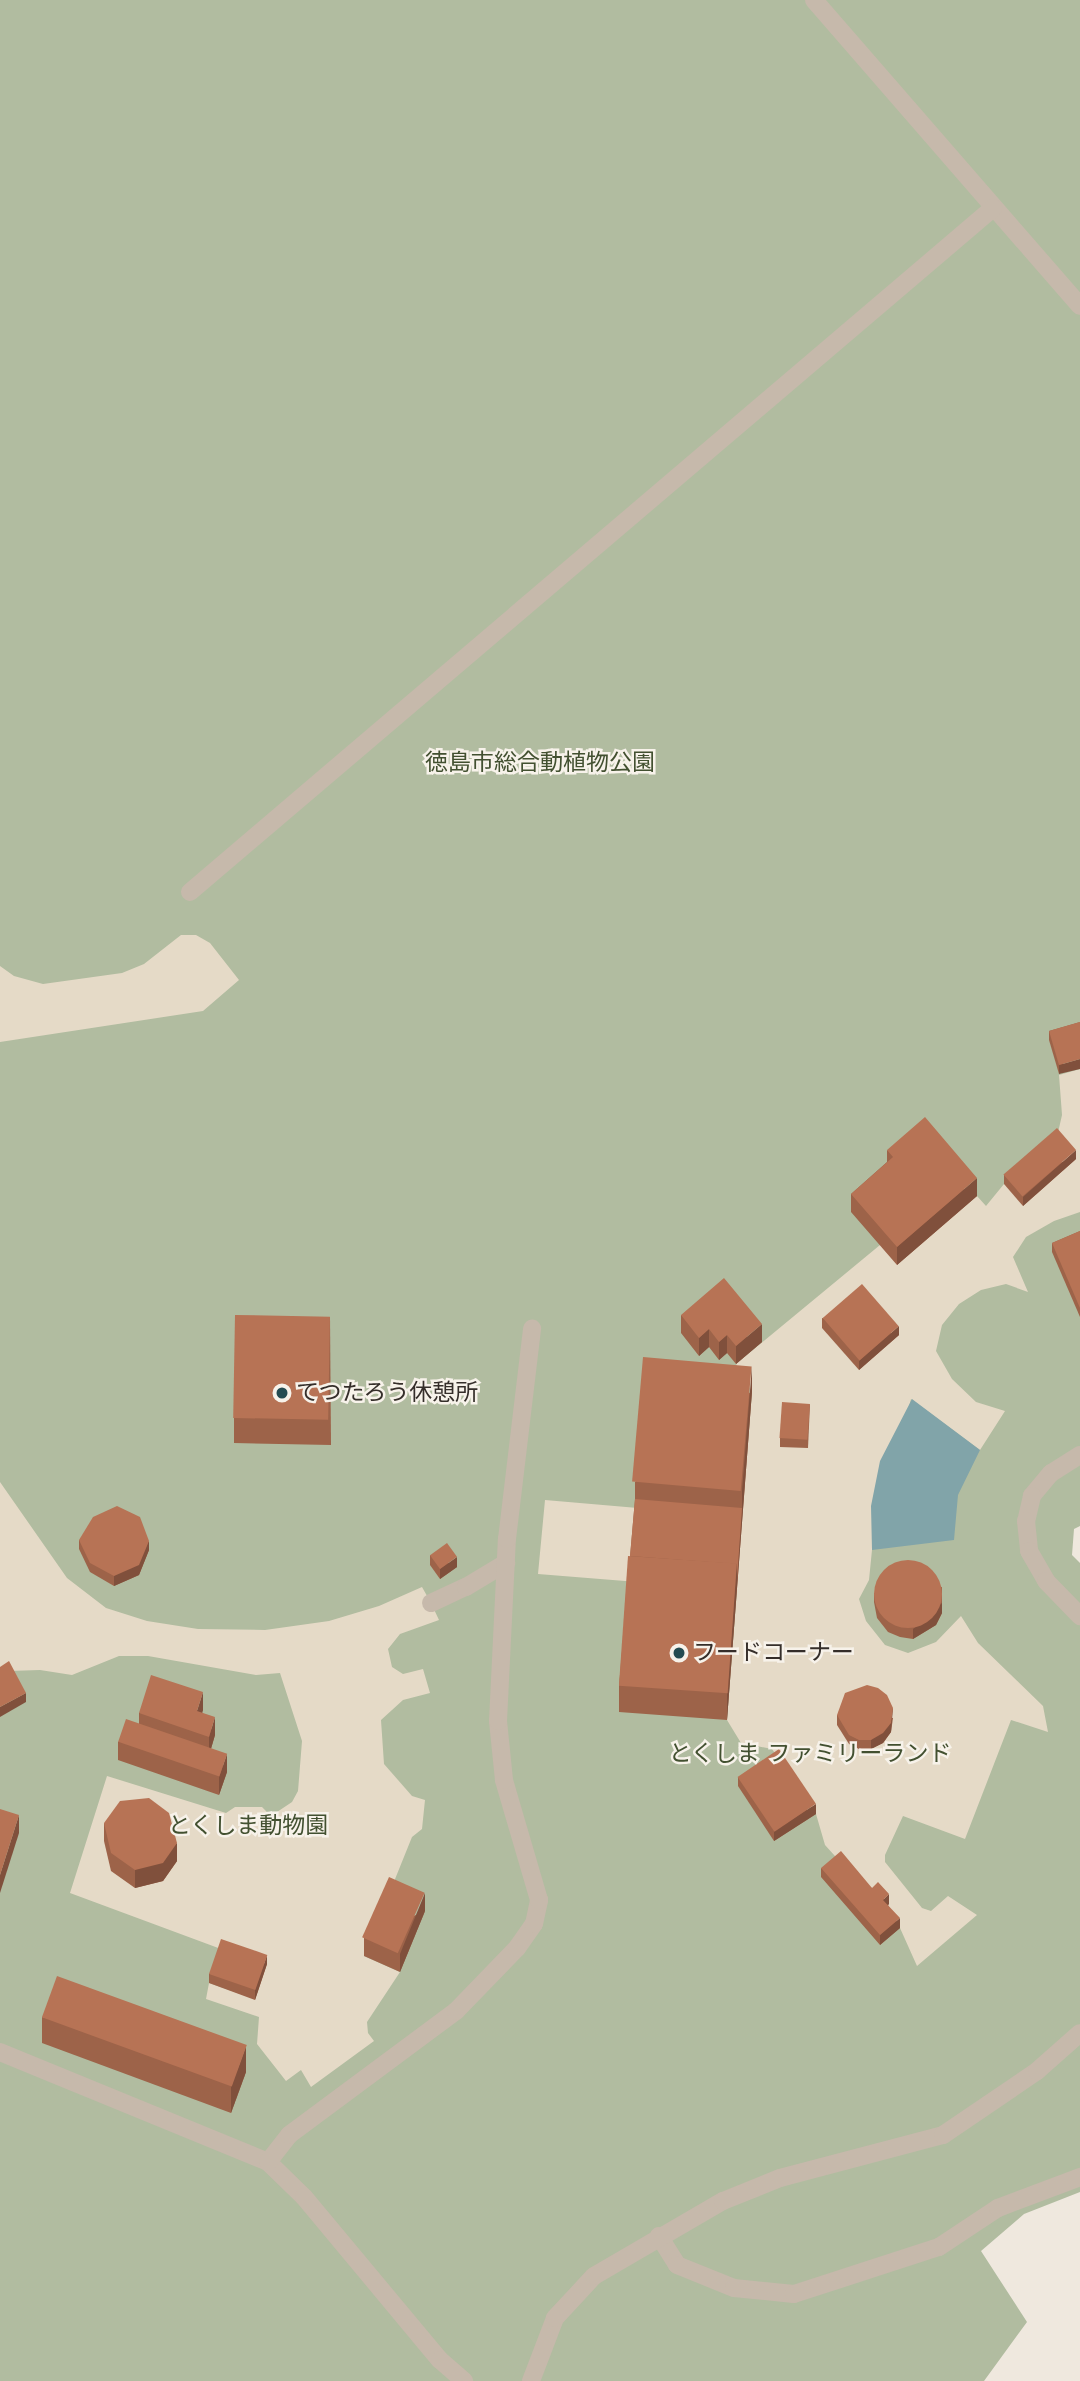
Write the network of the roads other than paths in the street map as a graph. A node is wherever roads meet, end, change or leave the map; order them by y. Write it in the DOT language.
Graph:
graph roads {
  1 [pos="814,0"];
  2 [pos="993,208"];
  3 [pos="1080,306"];
  4 [pos="190,892"];
  5 [pos="532,1328"];
  6 [pos="1080,1455"];
  7 [pos="506,1563"];
  8 [pos="431,1603"];
  9 [pos="1080,1616"];
  10 [pos="1080,2033"];
  11 [pos="0,2052"];
  12 [pos="268,2162"];
  13 [pos="1080,2177"];
  14 [pos="659,2236"];
  15 [pos="464,2381"];
  16 [pos="531,2381"];
  1 -- 2 [label="street"];
  2 -- 3 [label="street"];
  2 -- 4 [label="street"];
  5 -- 7 [label="street"];
  6 -- 9 [label="street"];
  7 -- 8 [label="street"];
  7 -- 12 [label="street"];
  10 -- 14 [label="street"];
  11 -- 12 [label="street"];
  12 -- 15 [label="street"];
  13 -- 14 [label="street"];
  14 -- 16 [label="street"];
}
